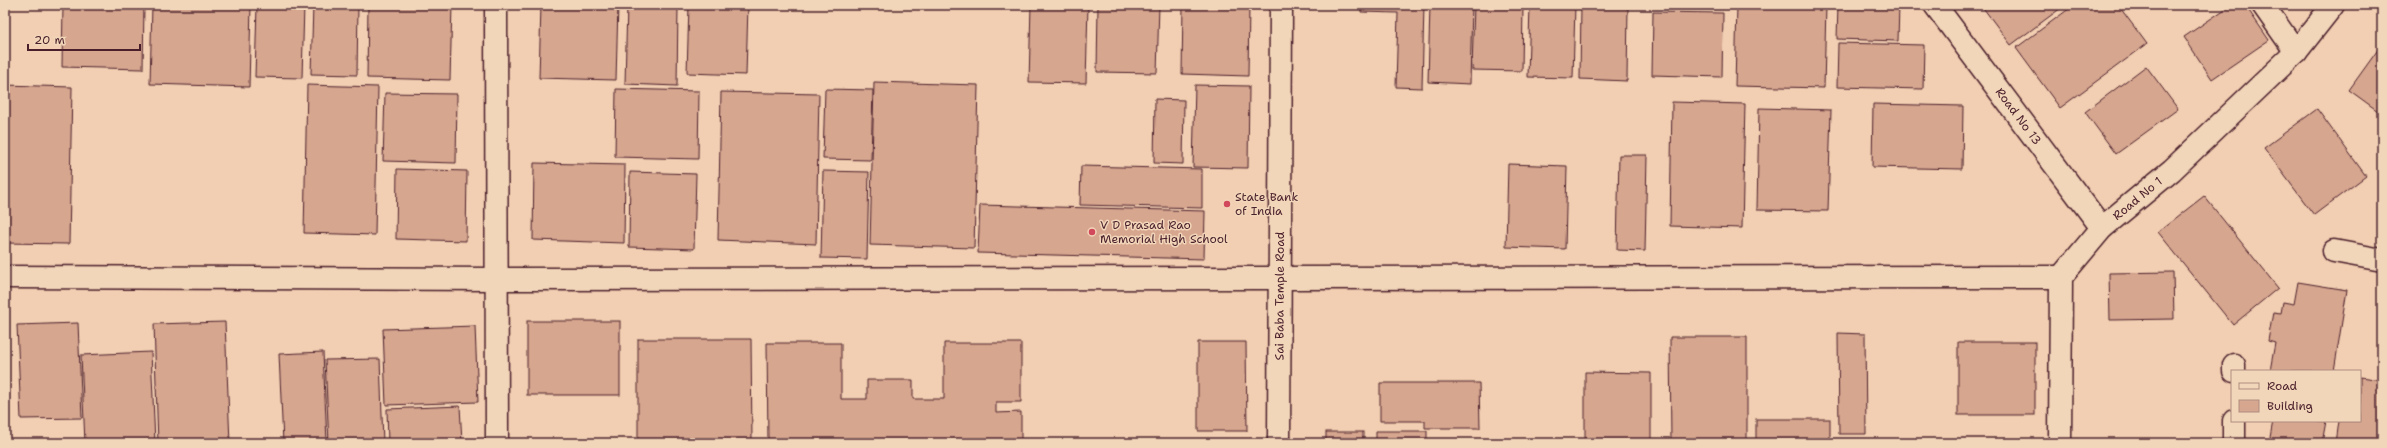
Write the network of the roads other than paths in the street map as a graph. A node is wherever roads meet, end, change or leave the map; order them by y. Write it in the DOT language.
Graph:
graph roads {
  1 [pos="496,5"];
  2 [pos="1281,5"];
  3 [pos="1935,5"];
  4 [pos="2263,5"];
  5 [pos="2333,5"];
  6 [pos="2296,52"];
  7 [pos="2102,228"];
  8 [pos="2334,251"];
  9 [pos="2382,260"];
  10 [pos="5,276"];
  11 [pos="2061,277"];
  12 [pos="1280,278"];
  13 [pos="496,279"];
  14 [pos="2234,422"];
  15 [pos="497,443"];
  16 [pos="1279,443"];
  17 [pos="2060,443"];
  18 [pos="2234,443"];
  1 -- 13 [label="street"];
  2 -- 12 [label="street, Sai Baba Temple Road"];
  3 -- 7 [label="street, Road No 13"];
  4 -- 6 [label="street"];
  5 -- 6 [label="street, Road No 1"];
  6 -- 7 [label="street, Road No 1"];
  7 -- 11 [label="street, Road No 1"];
  8 -- 9 [label="street"];
  10 -- 13 [label="street"];
  11 -- 12 [label="street"];
  11 -- 17 [label="street"];
  12 -- 13 [label="street"];
  12 -- 16 [label="street, Sai Baba Temple Road"];
  13 -- 15 [label="street"];
  14 -- 18 [label="street"];
}
